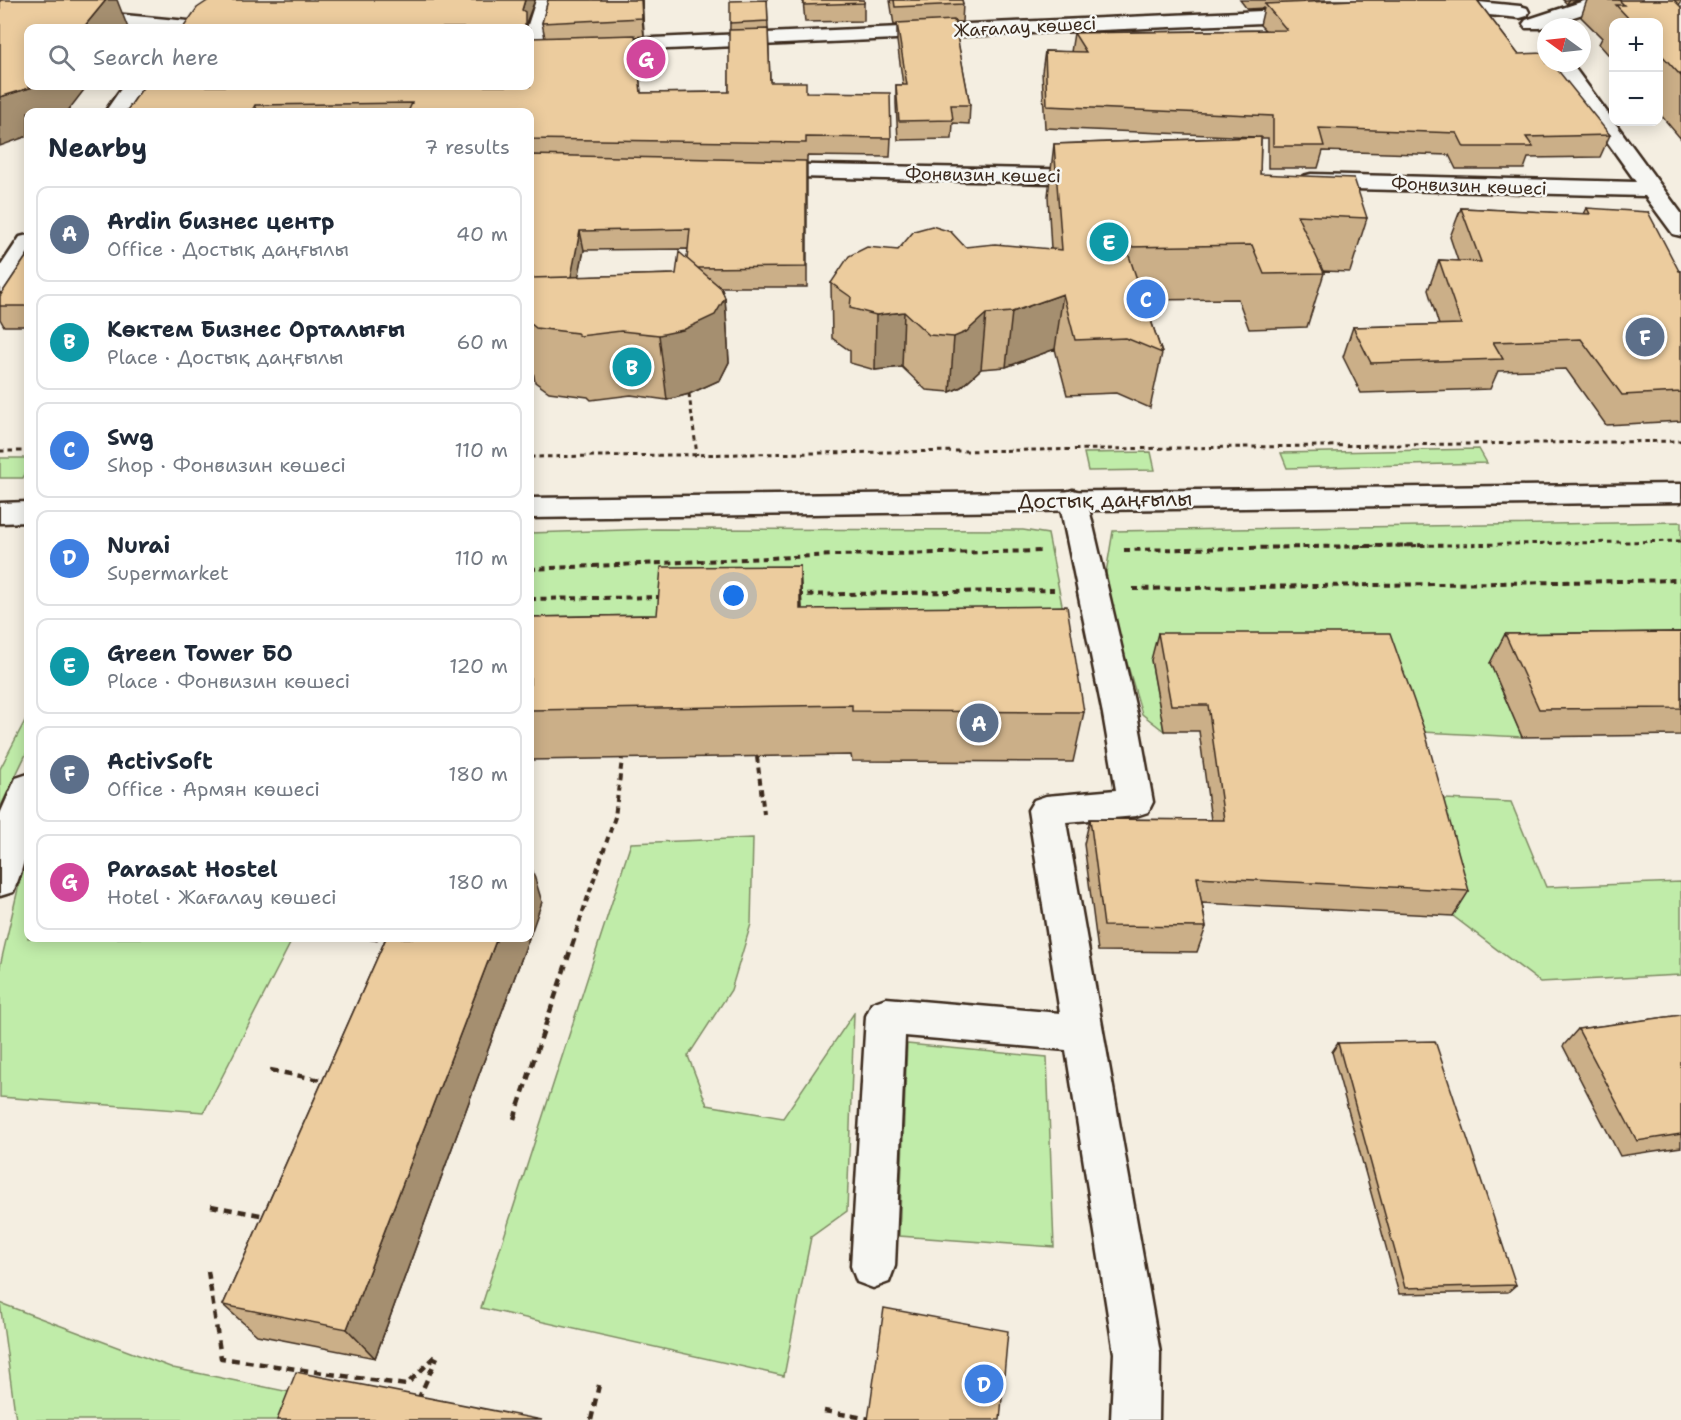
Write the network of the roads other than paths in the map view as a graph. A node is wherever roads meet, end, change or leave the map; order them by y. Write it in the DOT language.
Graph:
graph roads {
  1 [pos="545,0"];
  2 [pos="1606,0"];
  3 [pos="1420,9"];
  4 [pos="1521,12"];
  5 [pos="1325,14"];
  6 [pos="205,15"];
  7 [pos="0,22"];
  8 [pos="145,24"];
  9 [pos="193,24"];
  10 [pos="1537,31"];
  11 [pos="534,37"];
  12 [pos="534,50"];
  13 [pos="1568,72"];
  14 [pos="131,90"];
  15 [pos="118,108"];
  16 [pos="746,171"];
  17 [pos="1120,177"];
  18 [pos="1296,180"];
  19 [pos="1655,193"];
  20 [pos="1681,196"];
  21 [pos="1681,229"];
  22 [pos="24,248"];
  23 [pos="0,285"];
  24 [pos="1681,493"];
  25 [pos="1073,500"];
  26 [pos="534,508"];
  27 [pos="24,512"];
  28 [pos="0,513"];
  29 [pos="24,797"];
  30 [pos="0,882"];
  31 [pos="1084,1033"];
  32 [pos="873,1266"];
  33 [pos="1135,1420"];
  1 -- 11 [label="street"];
  2 -- 4 [label="street"];
  3 -- 4 [label="street"];
  4 -- 10 [label="street"];
  5 -- 12 [label="street, Жағалау көшесі"];
  6 -- 9 [label="street"];
  7 -- 8 [label="street"];
  13 -- 19 [label="street"];
  14 -- 15 [label="street"];
  16 -- 17 [label="street, Фонвизин көшесі"];
  18 -- 19 [label="street, Фонвизин көшесі"];
  19 -- 20 [label="street, Фонвизин көшесі"];
  19 -- 21 [label="street"];
  22 -- 23 [label="street"];
  24 -- 25 [label="street, Достық даңғылы"];
  25 -- 26 [label="street, Достық даңғылы"];
  25 -- 31 [label="street"];
  27 -- 28 [label="street"];
  29 -- 30 [label="street"];
  31 -- 32 [label="street"];
  31 -- 33 [label="street"];
}
